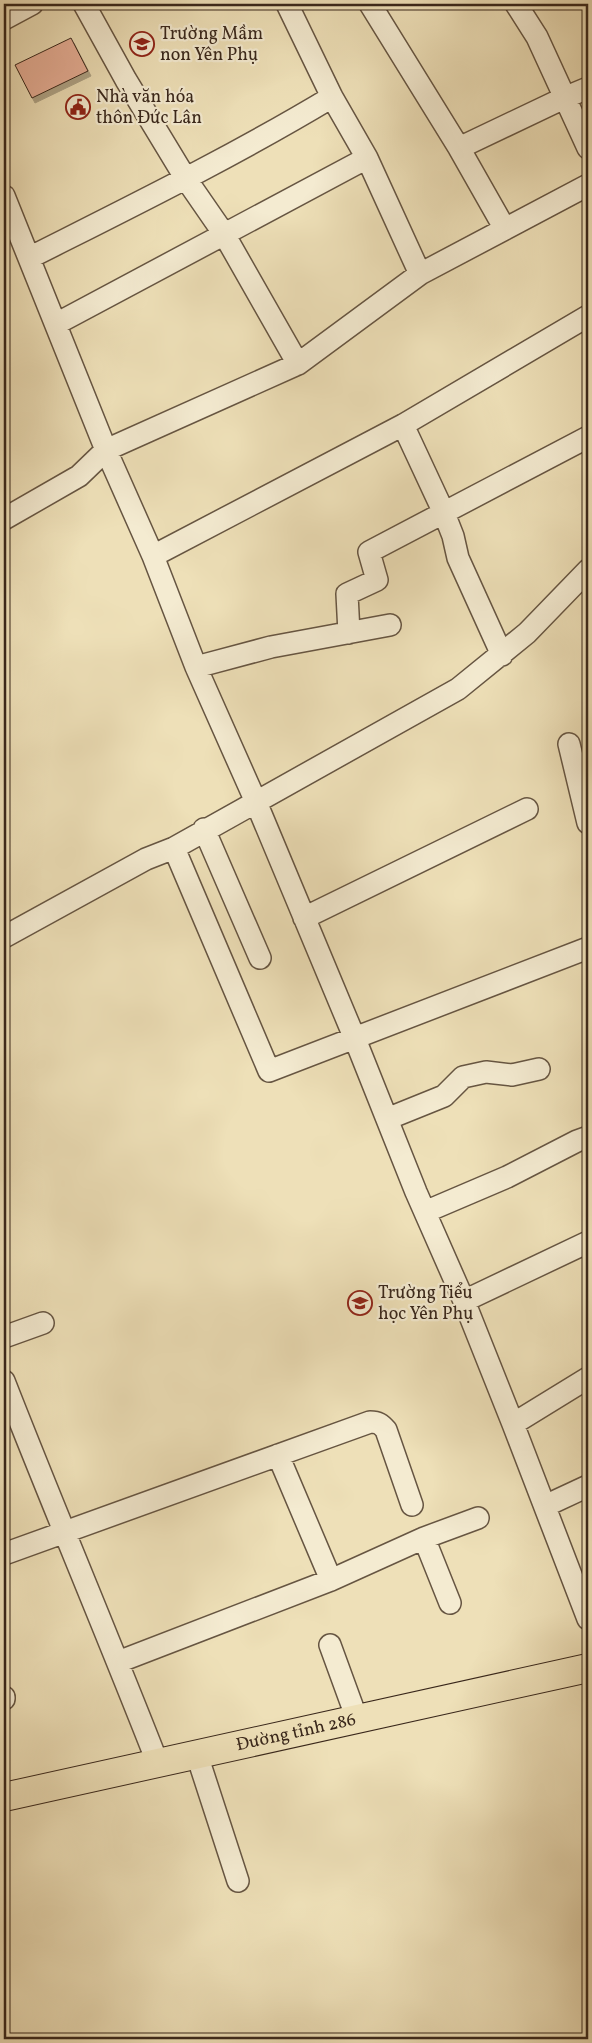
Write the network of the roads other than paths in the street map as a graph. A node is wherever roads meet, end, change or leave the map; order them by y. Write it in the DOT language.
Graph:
graph roads {
  1 [pos="32,4"];
  2 [pos="84,4"];
  3 [pos="287,4"];
  4 [pos="370,4"];
  5 [pos="516,4"];
  6 [pos="4,19"];
  7 [pos="588,88"];
  8 [pos="332,97"];
  9 [pos="564,98"];
  10 [pos="458,148"];
  11 [pos="588,148"];
  12 [pos="367,158"];
  13 [pos="186,179"];
  14 [pos="588,185"];
  15 [pos="4,196"];
  16 [pos="505,229"];
  17 [pos="224,234"];
  18 [pos="29,258"];
  19 [pos="420,274"];
  20 [pos="588,316"];
  21 [pos="56,324"];
  22 [pos="298,364"];
  23 [pos="404,425"];
  24 [pos="588,437"];
  25 [pos="106,450"];
  26 [pos="444,512"];
  27 [pos="4,519"];
  28 [pos="153,556"];
  29 [pos="588,570"];
  30 [pos="390,625"];
  31 [pos="349,633"];
  32 [pos="502,655"];
  33 [pos="196,667"];
  34 [pos="569,744"];
  35 [pos="256,802"];
  36 [pos="527,809"];
  37 [pos="588,823"];
  38 [pos="204,829"];
  39 [pos="174,848"];
  40 [pos="304,918"];
  41 [pos="4,936"];
  42 [pos="588,948"];
  43 [pos="260,958"];
  44 [pos="355,1038"];
  45 [pos="539,1069"];
  46 [pos="387,1118"];
  47 [pos="588,1137"];
  48 [pos="425,1212"];
  49 [pos="588,1242"];
  50 [pos="464,1301"];
  51 [pos="43,1323"];
  52 [pos="4,1338"];
  53 [pos="588,1378"];
  54 [pos="4,1381"];
  55 [pos="513,1424"];
  56 [pos="278,1455"];
  57 [pos="588,1486"];
  58 [pos="412,1505"];
  59 [pos="545,1506"];
  60 [pos="478,1518"];
  61 [pos="63,1533"];
  62 [pos="424,1538"];
  63 [pos="4,1554"];
  64 [pos="331,1580"];
  65 [pos="450,1603"];
  66 [pos="587,1615"];
  67 [pos="330,1645"];
  68 [pos="118,1662"];
  69 [pos="588,1668"];
  70 [pos="357,1719"];
  71 [pos="197,1755"];
  72 [pos="158,1764"];
  73 [pos="4,1797"];
  74 [pos="238,1881"];
  1 -- 6 [label="street"];
  2 -- 13 [label="street"];
  3 -- 8 [label="street"];
  4 -- 10 [label="street"];
  5 -- 9 [label="street"];
  7 -- 9 [label="street"];
  8 -- 12 [label="street"];
  8 -- 13 [label="street"];
  9 -- 10 [label="street"];
  9 -- 11 [label="street"];
  10 -- 16 [label="street"];
  12 -- 17 [label="street"];
  12 -- 19 [label="street"];
  13 -- 17 [label="street"];
  13 -- 18 [label="street"];
  14 -- 16 [label="street"];
  15 -- 18 [label="street"];
  16 -- 19 [label="street"];
  17 -- 21 [label="street"];
  17 -- 22 [label="street"];
  18 -- 21 [label="street"];
  19 -- 22 [label="street"];
  20 -- 23 [label="street"];
  21 -- 25 [label="street"];
  22 -- 25 [label="street"];
  23 -- 26 [label="street"];
  23 -- 28 [label="street"];
  24 -- 26 [label="street"];
  25 -- 27 [label="street"];
  25 -- 28 [label="street"];
  26 -- 31 [label="street"];
  26 -- 32 [label="street"];
  28 -- 33 [label="street"];
  29 -- 32 [label="street"];
  30 -- 31 [label="street"];
  31 -- 33 [label="street"];
  32 -- 35 [label="street"];
  33 -- 35 [label="street"];
  34 -- 37 [label="street"];
  35 -- 38 [label="street"];
  35 -- 40 [label="street"];
  36 -- 40 [label="street"];
  38 -- 39 [label="street"];
  38 -- 43 [label="street"];
  39 -- 41 [label="street"];
  39 -- 44 [label="street"];
  40 -- 44 [label="street"];
  42 -- 44 [label="street"];
  44 -- 46 [label="street"];
  45 -- 46 [label="street"];
  46 -- 48 [label="street"];
  47 -- 48 [label="street"];
  48 -- 50 [label="street"];
  49 -- 50 [label="street"];
  50 -- 55 [label="street"];
  51 -- 52 [label="street"];
  53 -- 55 [label="street"];
  54 -- 61 [label="street"];
  55 -- 59 [label="street"];
  56 -- 58 [label="street"];
  56 -- 61 [label="street"];
  56 -- 64 [label="street"];
  57 -- 59 [label="street"];
  59 -- 66 [label="street"];
  60 -- 62 [label="street"];
  61 -- 63 [label="street"];
  61 -- 68 [label="street"];
  62 -- 64 [label="street"];
  62 -- 65 [label="street"];
  64 -- 68 [label="street"];
  67 -- 70 [label="street"];
  68 -- 72 [label="street"];
  69 -- 70 [label="main road, Đường tỉnh 286"];
  70 -- 71 [label="main road, Đường tỉnh 286"];
  71 -- 72 [label="main road, Đường tỉnh 286"];
  71 -- 74 [label="street"];
  72 -- 73 [label="main road, Đường tỉnh 286"];
}
